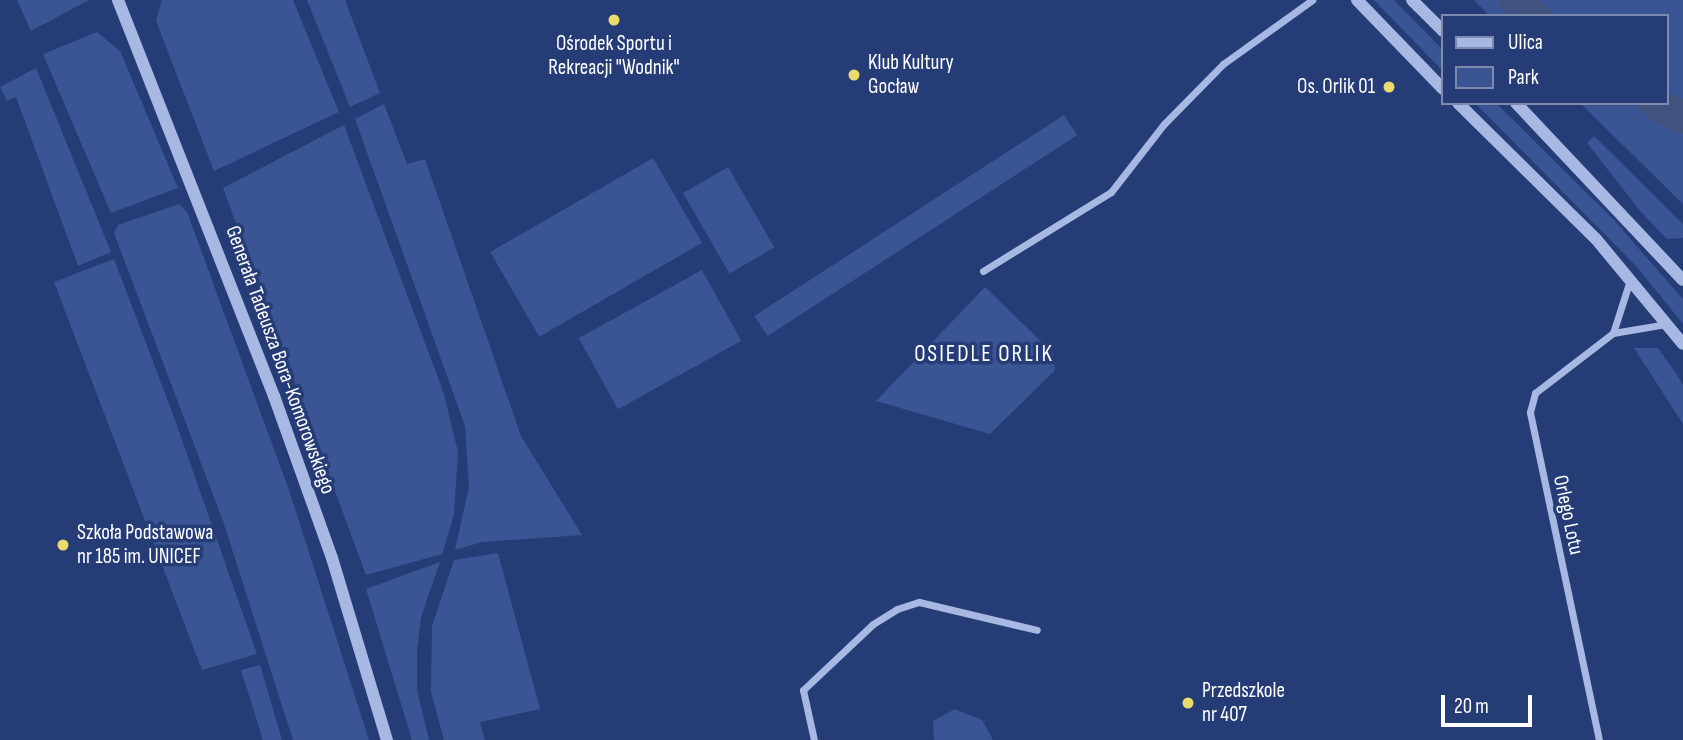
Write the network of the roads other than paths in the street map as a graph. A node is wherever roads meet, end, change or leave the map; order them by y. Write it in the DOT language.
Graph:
graph roads {
  1 [pos="118,0"];
  2 [pos="1312,0"];
  3 [pos="1357,0"];
  4 [pos="1412,0"];
  5 [pos="1442,30"];
  6 [pos="1442,88"];
  7 [pos="1460,105"];
  8 [pos="1518,105"];
  9 [pos="983,271"];
  10 [pos="1630,279"];
  11 [pos="1683,280"];
  12 [pos="1667,324"];
  13 [pos="1613,333"];
  14 [pos="1683,344"];
  15 [pos="1037,630"];
  16 [pos="387,740"];
  17 [pos="814,740"];
  18 [pos="1599,740"];
  1 -- 16 [label="street, Generała Tadeusza Bora-Komorowskiego"];
  2 -- 9 [label="street"];
  3 -- 6 [label="street"];
  4 -- 5 [label="street"];
  7 -- 10 [label="street"];
  8 -- 11 [label="street"];
  10 -- 12 [label="street"];
  10 -- 13 [label="street"];
  12 -- 13 [label="street, Orlego Lotu"];
  12 -- 14 [label="street"];
  13 -- 18 [label="street, Orlego Lotu"];
  15 -- 17 [label="street"];
}
